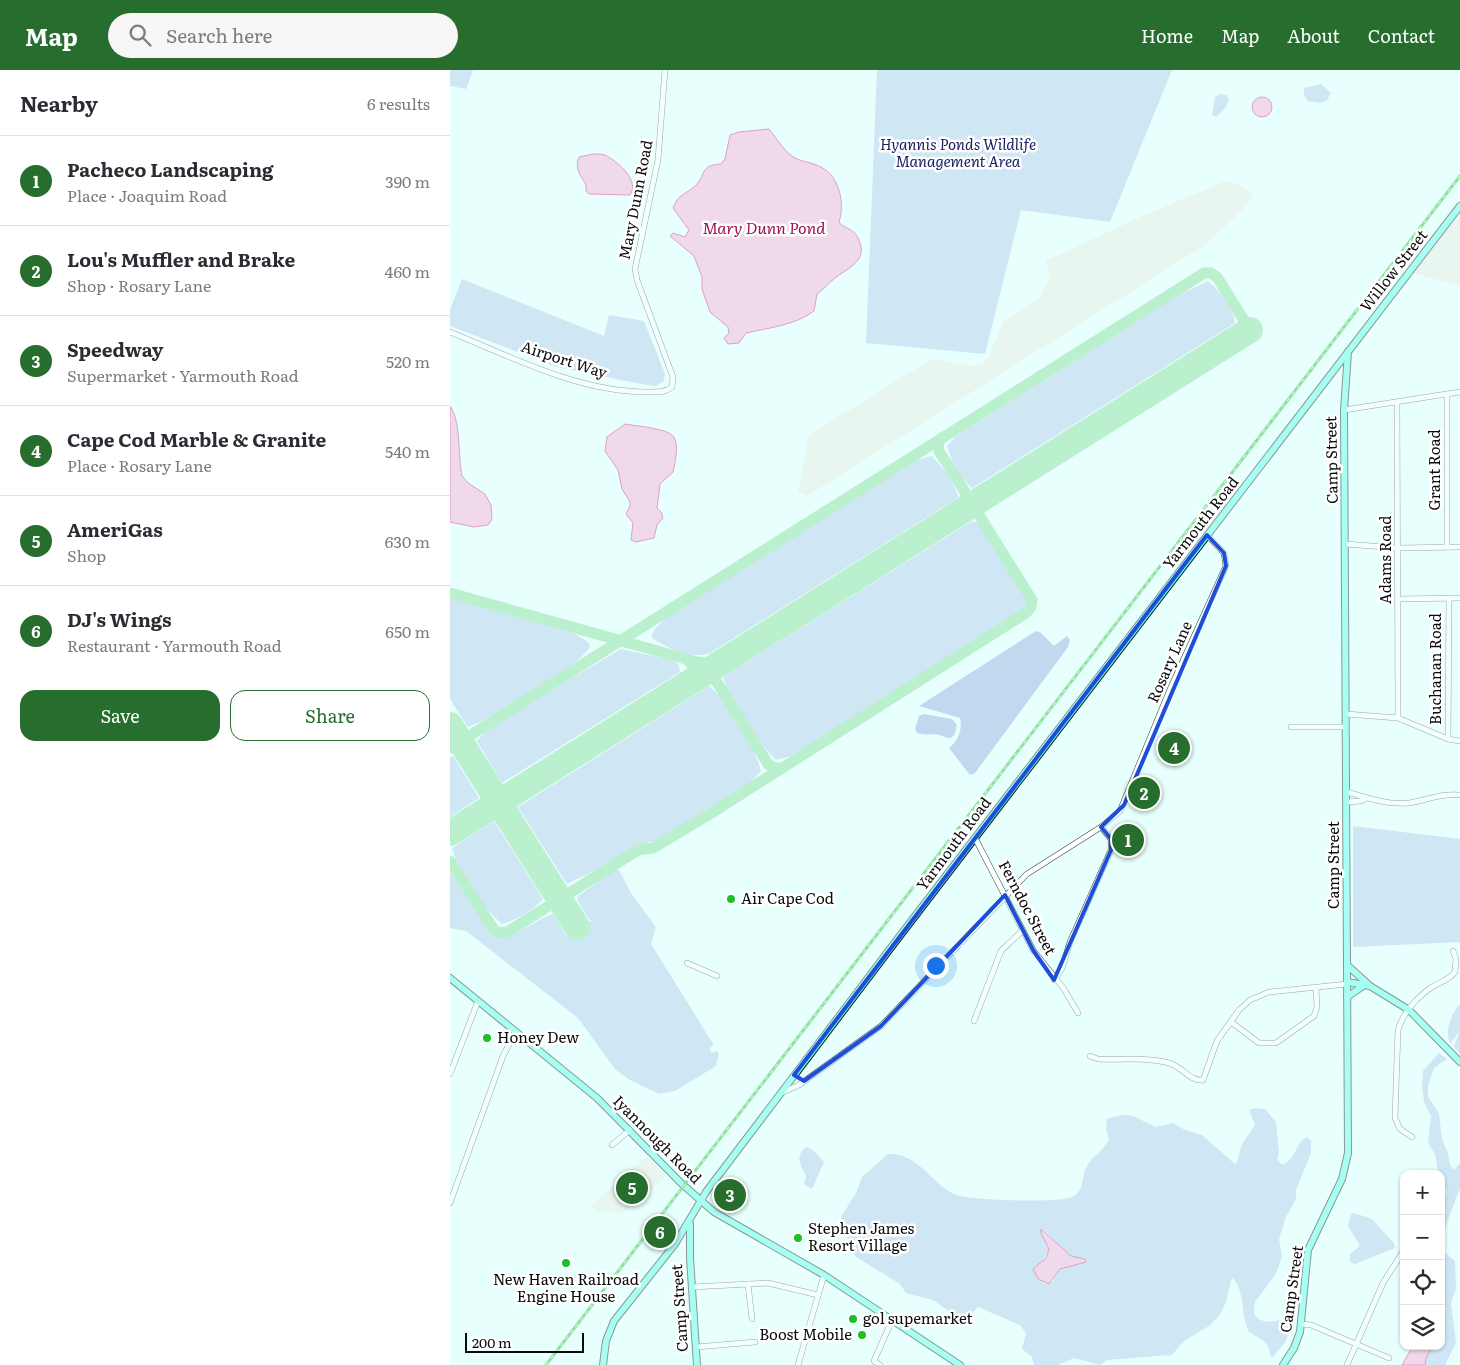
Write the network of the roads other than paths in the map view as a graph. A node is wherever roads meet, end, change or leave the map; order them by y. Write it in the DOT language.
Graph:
graph roads {
  1 [pos="665,70"];
  2 [pos="1460,206"];
  3 [pos="450,332"];
  4 [pos="1348,351"];
  5 [pos="1334,369"];
  6 [pos="1344,376"];
  7 [pos="672,387"];
  8 [pos="1460,392"];
  9 [pos="1447,394"];
  10 [pos="1397,402"];
  11 [pos="1344,410"];
  12 [pos="1207,535"];
  13 [pos="1345,544"];
  14 [pos="1447,547"];
  15 [pos="1460,547"];
  16 [pos="1398,548"];
  17 [pos="1449,598"];
  18 [pos="1460,598"];
  19 [pos="1399,599"];
  20 [pos="1346,714"];
  21 [pos="1398,718"];
  22 [pos="1291,727"];
  23 [pos="1346,727"];
  24 [pos="1448,739"];
  25 [pos="1460,741"];
  26 [pos="1347,792"];
  27 [pos="1460,795"];
  28 [pos="1365,799"];
  29 [pos="1347,802"];
  30 [pos="1101,827"];
  31 [pos="975,838"];
  32 [pos="1005,896"];
  33 [pos="1022,931"];
  34 [pos="1453,950"];
  35 [pos="687,964"];
  36 [pos="1347,965"];
  37 [pos="717,976"];
  38 [pos="1359,977"];
  39 [pos="450,978"];
  40 [pos="1054,980"];
  41 [pos="1347,981"];
  42 [pos="1367,986"];
  43 [pos="1316,988"];
  44 [pos="1347,997"];
  45 [pos="478,1001"];
  46 [pos="1409,1010"];
  47 [pos="1078,1013"];
  48 [pos="974,1021"];
  49 [pos="1230,1022"];
  50 [pos="516,1032"];
  51 [pos="1090,1056"];
  52 [pos="1460,1062"];
  53 [pos="450,1074"];
  54 [pos="794,1075"];
  55 [pos="804,1081"];
  56 [pos="780,1094"];
  57 [pos="630,1130"];
  58 [pos="1412,1137"];
  59 [pos="612,1145"];
  60 [pos="701,1201"];
  61 [pos="450,1203"];
  62 [pos="690,1220"];
  63 [pos="678,1240"];
  64 [pos="689,1243"];
  65 [pos="1400,1256"];
  66 [pos="824,1275"];
  67 [pos="748,1284"];
  68 [pos="692,1287"];
  69 [pos="818,1294"];
  70 [pos="752,1319"];
  71 [pos="892,1320"];
  72 [pos="1302,1324"];
  73 [pos="755,1342"];
  74 [pos="1356,1344"];
  75 [pos="696,1347"];
  76 [pos="1389,1358"];
  77 [pos="603,1365"];
  78 [pos="697,1365"];
  79 [pos="798,1365"];
  80 [pos="880,1365"];
  81 [pos="960,1365"];
  82 [pos="1283,1365"];
  83 [pos="1347,1365"];
  1 -- 7 [label="street, Mary Dunn Road"];
  2 -- 4 [label="main road, Willow Street"];
  3 -- 7 [label="street, Airport Way"];
  4 -- 5 [label="main road, Yarmouth Road"];
  4 -- 6 [label="main road, Camp Street"];
  5 -- 6 [label="main road"];
  5 -- 12 [label="main road, Yarmouth Road"];
  6 -- 11 [label="main road, Camp Street"];
  8 -- 9 [label="street"];
  9 -- 10 [label="street"];
  9 -- 14 [label="street, Grant Road"];
  10 -- 11 [label="street"];
  10 -- 16 [label="street, Adams Road"];
  11 -- 13 [label="main road, Camp Street"];
  12 -- 30 [label="street, Rosary Lane"];
  12 -- 31 [label="main road, Yarmouth Road"];
  13 -- 16 [label="street"];
  13 -- 20 [label="main road, Camp Street"];
  14 -- 15 [label="street"];
  14 -- 16 [label="street"];
  16 -- 19 [label="street, Adams Road"];
  17 -- 18 [label="street"];
  17 -- 19 [label="street"];
  17 -- 24 [label="street, Buchanan Road"];
  19 -- 21 [label="street, Adams Road"];
  20 -- 21 [label="street"];
  20 -- 23 [label="main road, Camp Street"];
  21 -- 24 [label="street"];
  22 -- 23 [label="street"];
  23 -- 26 [label="main road, Camp Street"];
  24 -- 25 [label="street"];
  26 -- 28 [label="street"];
  26 -- 29 [label="main road, Camp Street"];
  27 -- 28 [label="street"];
  28 -- 29 [label="street"];
  29 -- 36 [label="main road, Camp Street"];
  30 -- 32 [label="street"];
  30 -- 40 [label="street"];
  31 -- 32 [label="street, Ferndoc Street"];
  31 -- 54 [label="main road, Yarmouth Road"];
  32 -- 33 [label="street, Ferndoc Street"];
  32 -- 55 [label="street"];
  33 -- 40 [label="street, Ferndoc Street"];
  33 -- 48 [label="street"];
  34 -- 46 [label="street"];
  35 -- 37 [label="street"];
  36 -- 38 [label="main road"];
  36 -- 41 [label="main road, Camp Street"];
  38 -- 41 [label="main road"];
  38 -- 42 [label="main road"];
  39 -- 45 [label="main road, Iyannough Road"];
  40 -- 47 [label="street, Ferndoc Street"];
  41 -- 42 [label="main road"];
  41 -- 43 [label="street"];
  41 -- 44 [label="main road, Camp Street"];
  42 -- 44 [label="main road"];
  42 -- 46 [label="main road"];
  43 -- 49 [label="street"];
  43 -- 49 [label="street"];
  44 -- 72 [label="main road, Camp Street"];
  45 -- 50 [label="main road, Iyannough Road"];
  45 -- 53 [label="street"];
  46 -- 52 [label="main road"];
  46 -- 58 [label="street"];
  49 -- 51 [label="street"];
  50 -- 57 [label="main road, Iyannough Road"];
  50 -- 61 [label="street"];
  54 -- 55 [label="street"];
  54 -- 56 [label="main road, Yarmouth Road"];
  55 -- 56 [label="street"];
  56 -- 60 [label="main road, Yarmouth Road"];
  57 -- 59 [label="street"];
  57 -- 60 [label="main road, Iyannough Road"];
  60 -- 62 [label="main road, Yarmouth Road"];
  60 -- 66 [label="main road, Iyannough Road"];
  62 -- 63 [label="main road, Yarmouth Road"];
  62 -- 64 [label="main road, Camp Street"];
  63 -- 64 [label="main road"];
  63 -- 77 [label="main road, Yarmouth Road"];
  64 -- 68 [label="main road, Camp Street"];
  65 -- 74 [label="street"];
  66 -- 69 [label="street"];
  66 -- 71 [label="main road, Iyannough Road"];
  67 -- 68 [label="street"];
  67 -- 69 [label="street"];
  67 -- 70 [label="street"];
  68 -- 75 [label="main road, Camp Street"];
  69 -- 79 [label="street"];
  71 -- 80 [label="street"];
  71 -- 81 [label="main road, Iyannough Road"];
  72 -- 74 [label="street"];
  72 -- 82 [label="main road, Camp Street"];
  73 -- 75 [label="street"];
  74 -- 76 [label="street"];
  74 -- 83 [label="street"];
  75 -- 78 [label="main road, Camp Street"];
}
